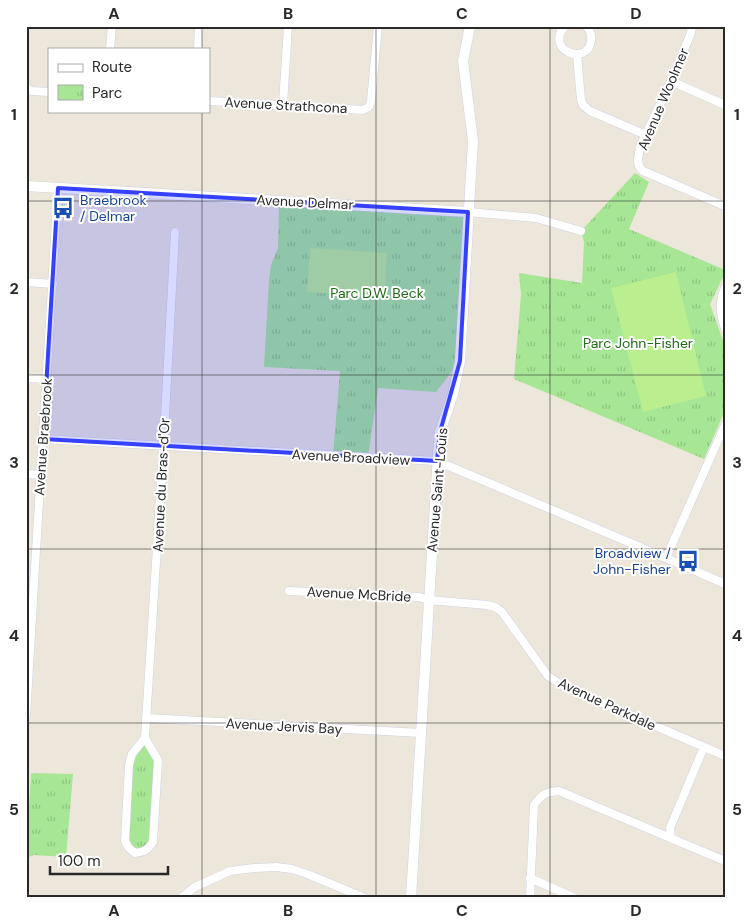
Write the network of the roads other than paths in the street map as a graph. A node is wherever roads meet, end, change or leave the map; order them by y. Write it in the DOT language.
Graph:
graph roads {
  1 [pos="112,26"];
  2 [pos="199,26"];
  3 [pos="288,26"];
  4 [pos="378,26"];
  5 [pos="470,26"];
  6 [pos="565,26"];
  7 [pos="586,26"];
  8 [pos="692,26"];
  9 [pos="110,48"];
  10 [pos="198,48"];
  11 [pos="577,54"];
  12 [pos="671,81"];
  13 [pos="29,89"];
  14 [pos="48,92"];
  15 [pos="210,101"];
  16 [pos="283,104"];
  17 [pos="725,105"];
  18 [pos="646,135"];
  19 [pos="26,186"];
  20 [pos="58,188"];
  21 [pos="725,206"];
  22 [pos="468,212"];
  23 [pos="581,231"];
  24 [pos="175,232"];
  25 [pos="26,282"];
  26 [pos="53,284"];
  27 [pos="725,288"];
  28 [pos="725,328"];
  29 [pos="26,378"];
  30 [pos="46,379"];
  31 [pos="725,425"];
  32 [pos="43,439"];
  33 [pos="162,446"];
  34 [pos="437,461"];
  35 [pos="26,474"];
  36 [pos="41,475"];
  37 [pos="666,558"];
  38 [pos="31,570"];
  39 [pos="725,584"];
  40 [pos="289,591"];
  41 [pos="428,600"];
  42 [pos="28,665"];
  43 [pos="26,716"];
  44 [pos="146,718"];
  45 [pos="421,733"];
  46 [pos="145,738"];
  47 [pos="704,747"];
  48 [pos="725,756"];
  49 [pos="671,838"];
  50 [pos="725,861"];
  51 [pos="530,878"];
  52 [pos="181,898"];
  53 [pos="365,898"];
  54 [pos="411,898"];
  55 [pos="530,898"];
  56 [pos="575,898"];
  1 -- 9 [label="street"];
  2 -- 10 [label="street"];
  3 -- 16 [label="street"];
  4 -- 16 [label="street, Avenue Strathcona"];
  5 -- 22 [label="street, Avenue Saint-Louis"];
  6 -- 11 [label="street"];
  7 -- 11 [label="street"];
  8 -- 12 [label="street, Avenue Woolmer"];
  11 -- 18 [label="street"];
  12 -- 17 [label="street"];
  12 -- 18 [label="street, Avenue Woolmer"];
  13 -- 14 [label="street"];
  15 -- 16 [label="street, Avenue Strathcona"];
  18 -- 21 [label="street, Avenue Woolmer"];
  19 -- 20 [label="street, Avenue Delmar"];
  20 -- 22 [label="street, Avenue Delmar"];
  20 -- 26 [label="street, Avenue Braebrook"];
  22 -- 23 [label="street, Avenue Delmar"];
  22 -- 34 [label="street, Avenue Saint-Louis"];
  24 -- 33 [label="street, Avenue du Bras-d'Or"];
  25 -- 26 [label="street"];
  26 -- 30 [label="street, Avenue Braebrook"];
  27 -- 28 [label="street"];
  29 -- 30 [label="street"];
  30 -- 32 [label="street, Avenue Braebrook"];
  31 -- 37 [label="street"];
  32 -- 33 [label="street, Avenue Broadview"];
  32 -- 36 [label="street, Avenue Braebrook"];
  33 -- 34 [label="street, Avenue Broadview"];
  33 -- 44 [label="street, Avenue du Bras-d'Or"];
  34 -- 37 [label="street, Avenue Broadview"];
  34 -- 41 [label="street, Avenue Saint-Louis"];
  35 -- 36 [label="street"];
  36 -- 38 [label="street, Avenue Braebrook"];
  37 -- 39 [label="street, Avenue Broadview"];
  38 -- 42 [label="street, Avenue Braebrook"];
  40 -- 41 [label="street, Avenue McBride"];
  41 -- 45 [label="street, Avenue Saint-Louis"];
  41 -- 47 [label="street, Avenue Parkdale"];
  42 -- 43 [label="street, Avenue Braebrook"];
  44 -- 45 [label="street, Avenue Jervis Bay"];
  44 -- 46 [label="street, Avenue du Bras-d'Or"];
  45 -- 54 [label="street, Avenue Saint-Louis"];
  46 -- 46 [label="street"];
  47 -- 48 [label="street, Avenue Parkdale"];
  47 -- 49 [label="street"];
  49 -- 50 [label="street"];
  49 -- 51 [label="street"];
  51 -- 55 [label="street"];
  51 -- 56 [label="street"];
  52 -- 53 [label="street"];
}
